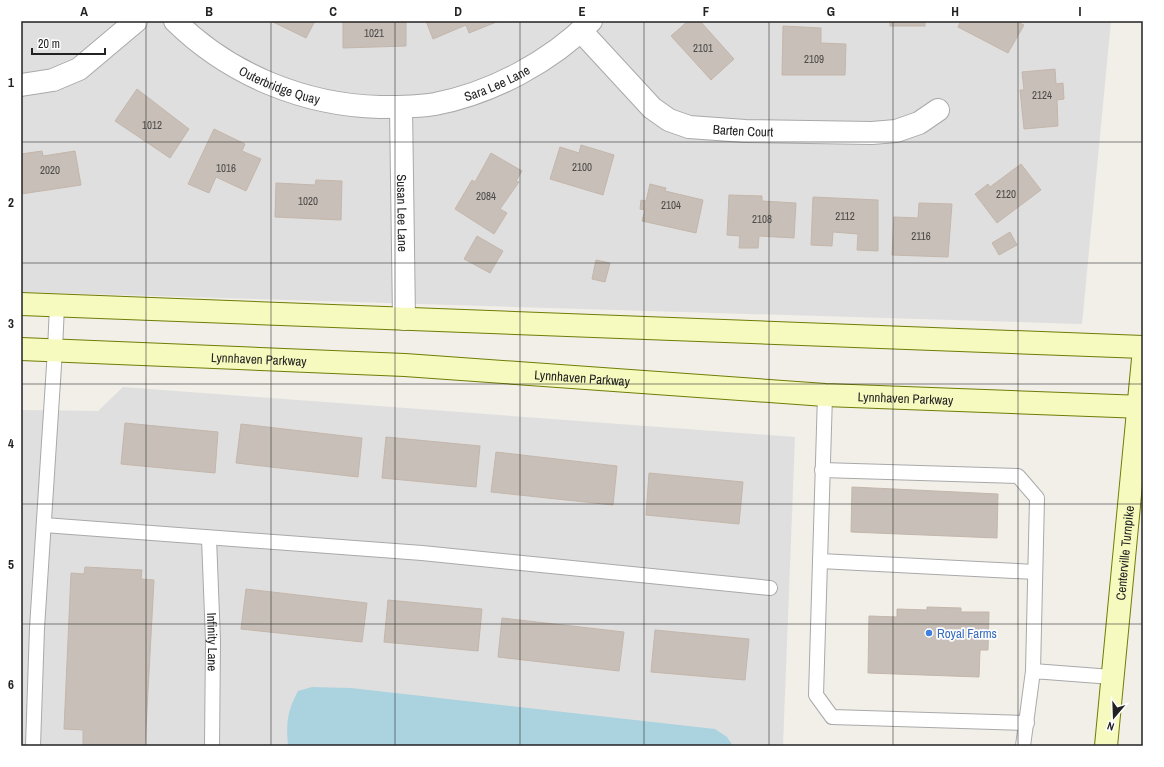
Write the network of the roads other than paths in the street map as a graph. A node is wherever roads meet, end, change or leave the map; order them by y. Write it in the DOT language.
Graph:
graph roads {
  1 [pos="136,21"];
  2 [pos="175,21"];
  3 [pos="586,26"];
  4 [pos="21,85"];
  5 [pos="401,107"];
  6 [pos="938,110"];
  7 [pos="21,304"];
  8 [pos="57,306"];
  9 [pos="404,319"];
  10 [pos="1143,347"];
  11 [pos="21,349"];
  12 [pos="55,350"];
  13 [pos="1143,359"];
  14 [pos="824,395"];
  15 [pos="1141,407"];
  16 [pos="822,470"];
  17 [pos="44,525"];
  18 [pos="209,538"];
  19 [pos="820,561"];
  20 [pos="1035,572"];
  21 [pos="770,588"];
  22 [pos="1033,672"];
  23 [pos="1112,677"];
  24 [pos="1027,722"];
  25 [pos="33,746"];
  26 [pos="212,746"];
  27 [pos="1024,746"];
  28 [pos="1106,746"];
  1 -- 4 [label="street"];
  2 -- 5 [label="street, Outerbridge Quay"];
  3 -- 5 [label="street, Sara Lee Lane"];
  3 -- 6 [label="street, Barten Court"];
  5 -- 9 [label="street, Susan Lee Lane"];
  7 -- 8 [label="main road"];
  8 -- 9 [label="main road"];
  8 -- 12 [label="lane"];
  9 -- 10 [label="main road"];
  11 -- 12 [label="main road, Lynnhaven Parkway"];
  12 -- 14 [label="main road, Lynnhaven Parkway"];
  12 -- 17 [label="lane"];
  13 -- 15 [label="main road, Centerville Turnpike"];
  14 -- 15 [label="main road, Lynnhaven Parkway"];
  14 -- 16 [label="lane"];
  15 -- 23 [label="main road, Centerville Turnpike"];
  16 -- 19 [label="lane"];
  16 -- 20 [label="lane"];
  17 -- 18 [label="lane"];
  17 -- 25 [label="lane"];
  18 -- 21 [label="lane"];
  18 -- 26 [label="lane, Infinity Lane"];
  19 -- 20 [label="lane"];
  19 -- 24 [label="lane"];
  20 -- 22 [label="lane"];
  22 -- 23 [label="lane"];
  22 -- 24 [label="lane"];
  23 -- 28 [label="main road, Centerville Turnpike"];
  24 -- 27 [label="lane"];
}
